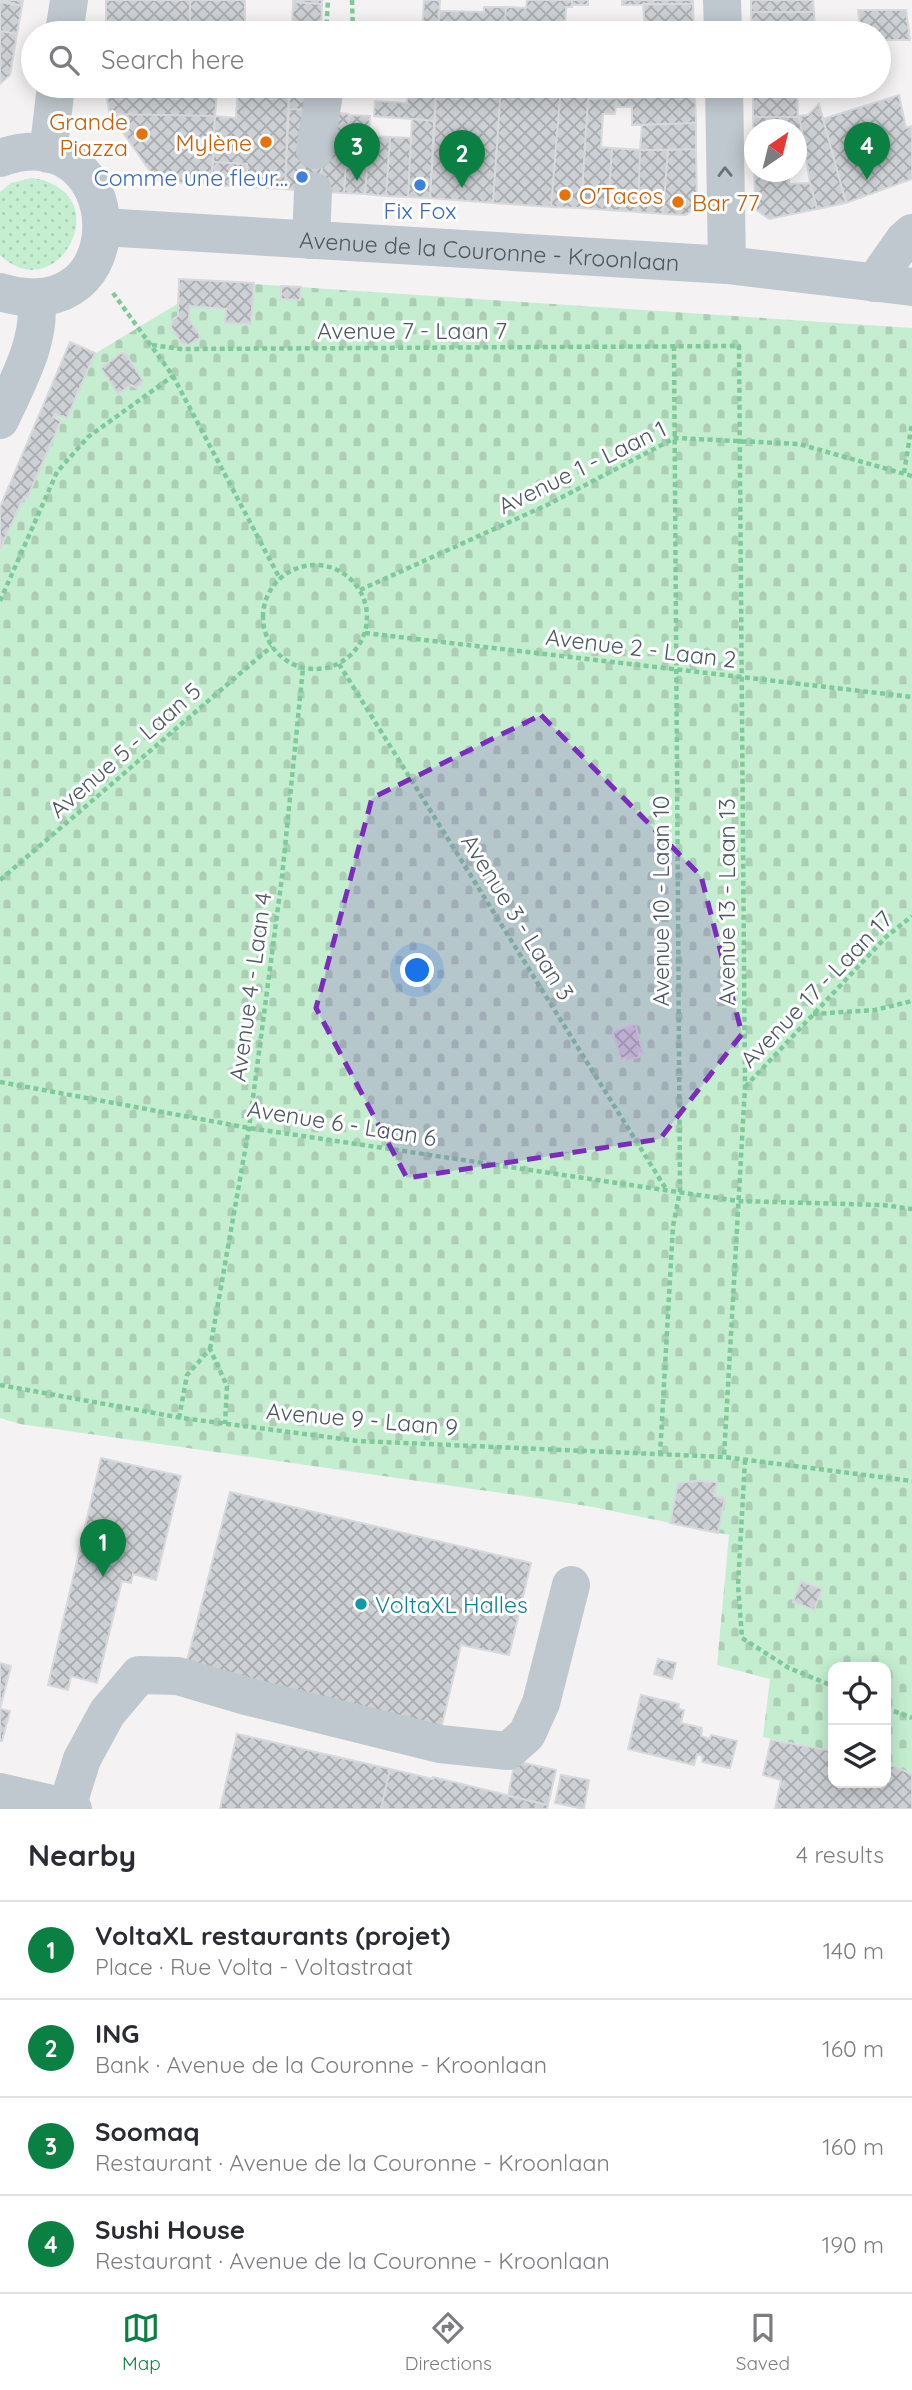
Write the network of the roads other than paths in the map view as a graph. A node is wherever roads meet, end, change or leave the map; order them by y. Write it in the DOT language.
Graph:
graph roads {
  1 [pos="69,0"];
  2 [pos="722,0"];
  3 [pos="66,21"];
  4 [pos="723,21"];
  5 [pos="55,98"];
  6 [pos="323,98"];
  7 [pos="724,98"];
  8 [pos="315,150"];
  9 [pos="48,154"];
  10 [pos="0,158"];
  11 [pos="313,191"];
  12 [pos="103,227"];
  13 [pos="912,233"];
  14 [pos="311,240"];
  15 [pos="726,265"];
  16 [pos="874,282"];
  17 [pos="912,287"];
  18 [pos="18,295"];
  19 [pos="0,419"];
  20 [pos="571,1585"];
  21 [pos="13,1799"];
  22 [pos="70,1808"];
  1 -- 3 [label="street"];
  2 -- 4 [label="street"];
  5 -- 9 [label="street"];
  6 -- 8 [label="street"];
  15 -- 7 [label="street, one-way"];
  9 -- 10 [label="street"];
  9 -- 12 [label="street"];
  11 -- 14 [label="street"];
  12 -- 14 [label="street, Avenue de la Couronne - Kroonlaan"];
  12 -- 18 [label="street"];
  13 -- 16 [label="street"];
  14 -- 15 [label="street, Avenue de la Couronne - Kroonlaan"];
  15 -- 16 [label="street, Avenue de la Couronne - Kroonlaan"];
  16 -- 17 [label="street, Avenue de la Couronne - Kroonlaan"];
  18 -- 19 [label="street"];
  20 -- 22 [label="street"];
  21 -- 22 [label="street"];
}
